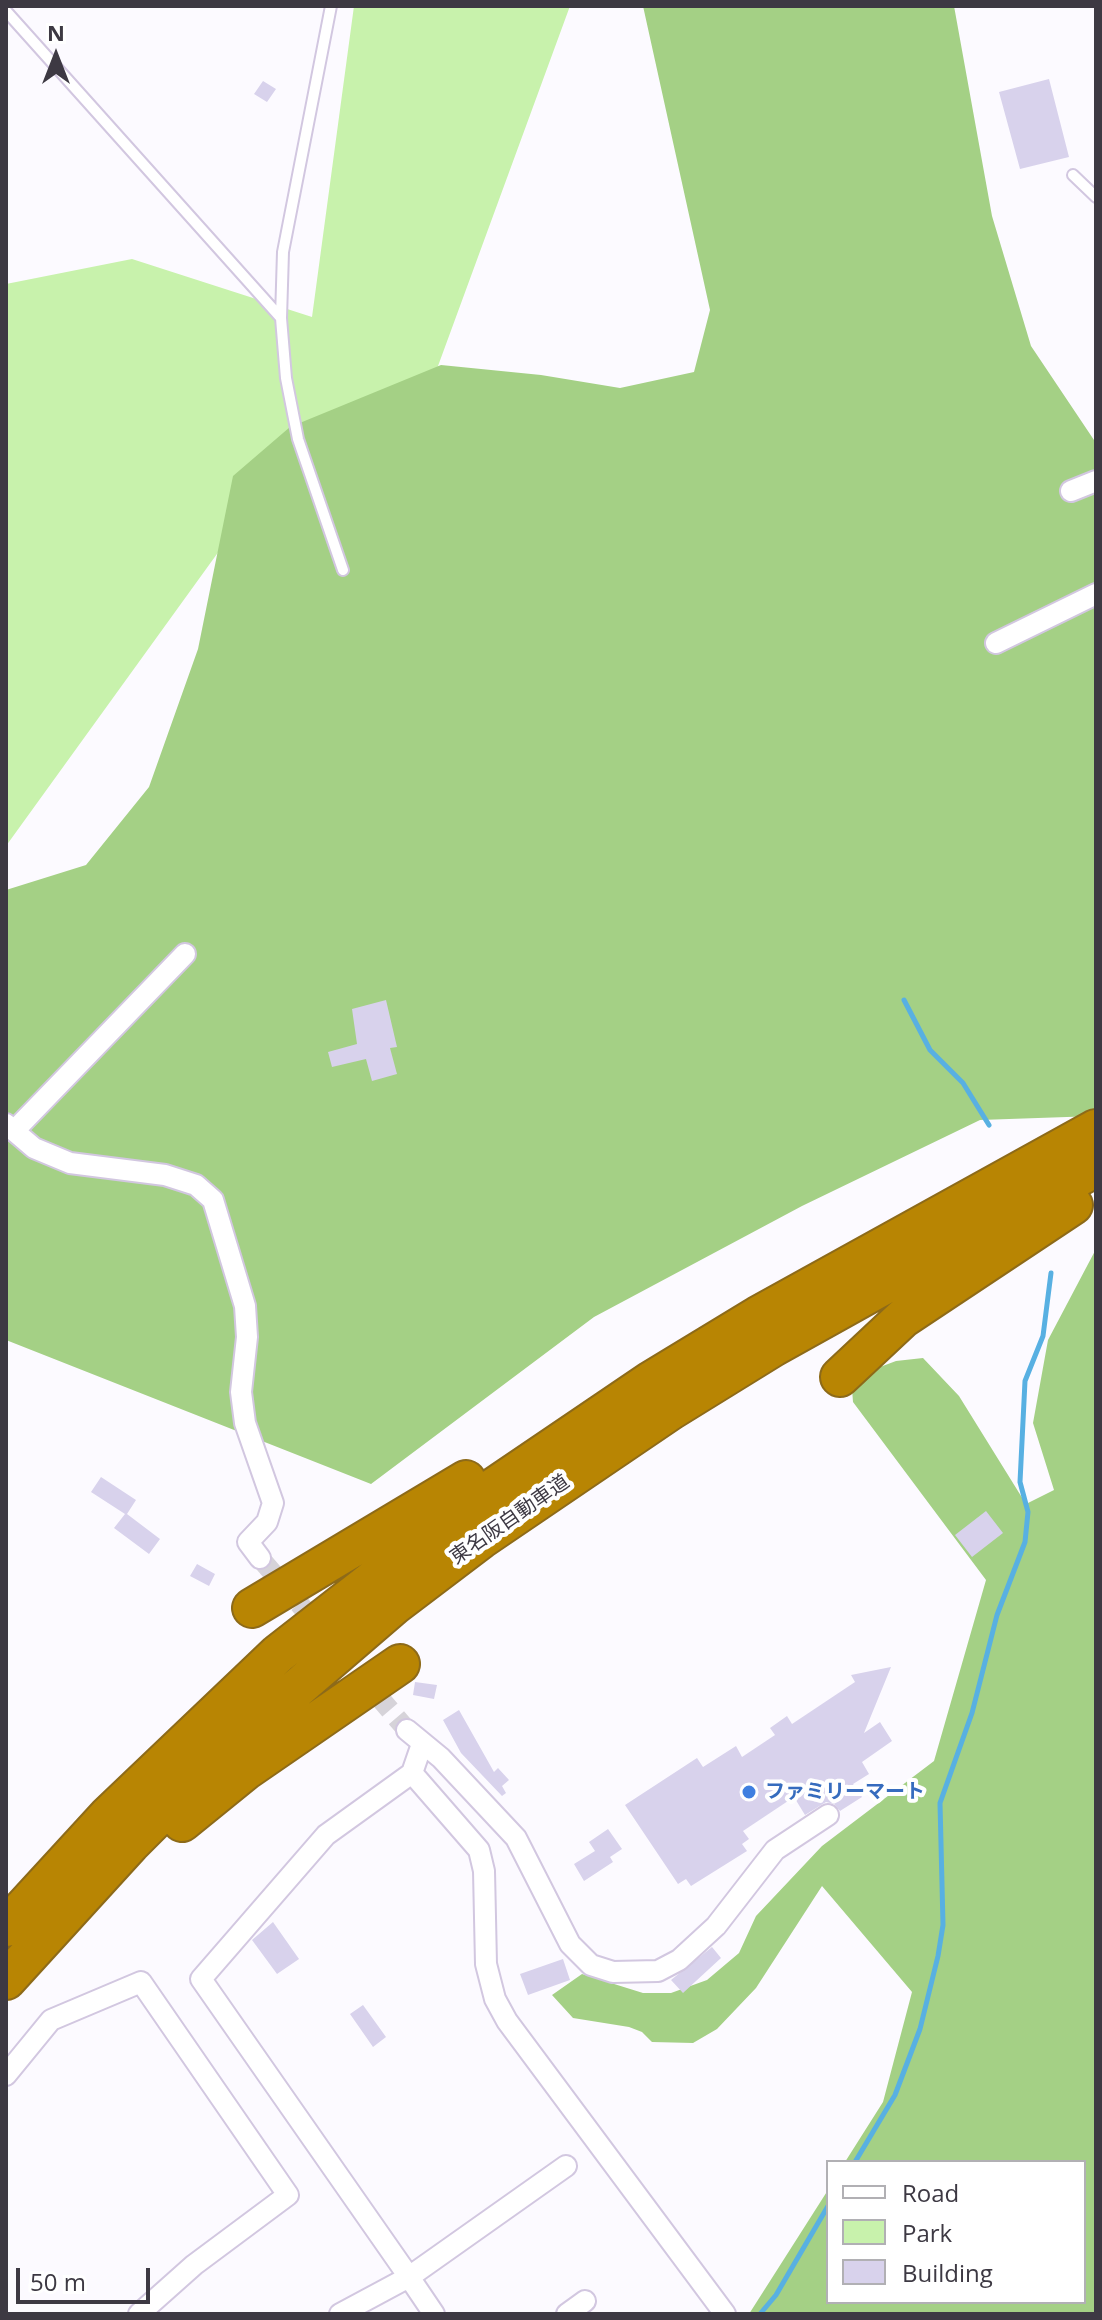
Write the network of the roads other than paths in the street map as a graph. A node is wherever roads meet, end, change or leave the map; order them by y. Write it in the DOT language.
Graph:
graph roads {
  1 [pos="331,6"];
  2 [pos="6,11"];
  3 [pos="1073,175"];
  4 [pos="1096,197"];
  5 [pos="281,318"];
  6 [pos="1096,481"];
  7 [pos="1071,491"];
  8 [pos="343,570"];
  9 [pos="1096,594"];
  10 [pos="996,643"];
  11 [pos="185,954"];
  12 [pos="10,1127"];
  13 [pos="1096,1129"];
  14 [pos="1096,1167"];
  15 [pos="1096,1191"];
  16 [pos="758,1316"];
  17 [pos="840,1377"];
  18 [pos="260,1558"];
  19 [pos="252,1608"];
  20 [pos="400,1664"];
  21 [pos="407,1730"];
  22 [pos="422,1744"];
  23 [pos="412,1773"];
  24 [pos="828,1815"];
  25 [pos="6,1927"];
  26 [pos="6,1980"];
  27 [pos="6,1987"];
  28 [pos="6,2075"];
  29 [pos="566,2166"];
  30 [pos="409,2277"];
  31 [pos="585,2301"];
  32 [pos="139,2314"];
  33 [pos="340,2314"];
  34 [pos="434,2314"];
  35 [pos="567,2314"];
  36 [pos="725,2314"];
  1 -- 5 [label="lane"];
  2 -- 5 [label="lane"];
  3 -- 4 [label="lane"];
  5 -- 8 [label="lane"];
  6 -- 7 [label="street"];
  9 -- 10 [label="street"];
  11 -- 12 [label="street"];
  12 -- 18 [label="street"];
  13 -- 16 [label="highway, 東名阪自動車道"];
  14 -- 26 [label="highway, 東名阪自動車道"];
  15 -- 17 [label="highway"];
  16 -- 19 [label="highway"];
  16 -- 25 [label="highway, 東名阪自動車道"];
  20 -- 27 [label="highway"];
  21 -- 22 [label="street"];
  22 -- 23 [label="street"];
  22 -- 24 [label="street"];
  23 -- 30 [label="street"];
  23 -- 36 [label="street"];
  28 -- 32 [label="street"];
  29 -- 30 [label="street"];
  30 -- 33 [label="street"];
  30 -- 34 [label="street"];
  31 -- 35 [label="street"];
}
